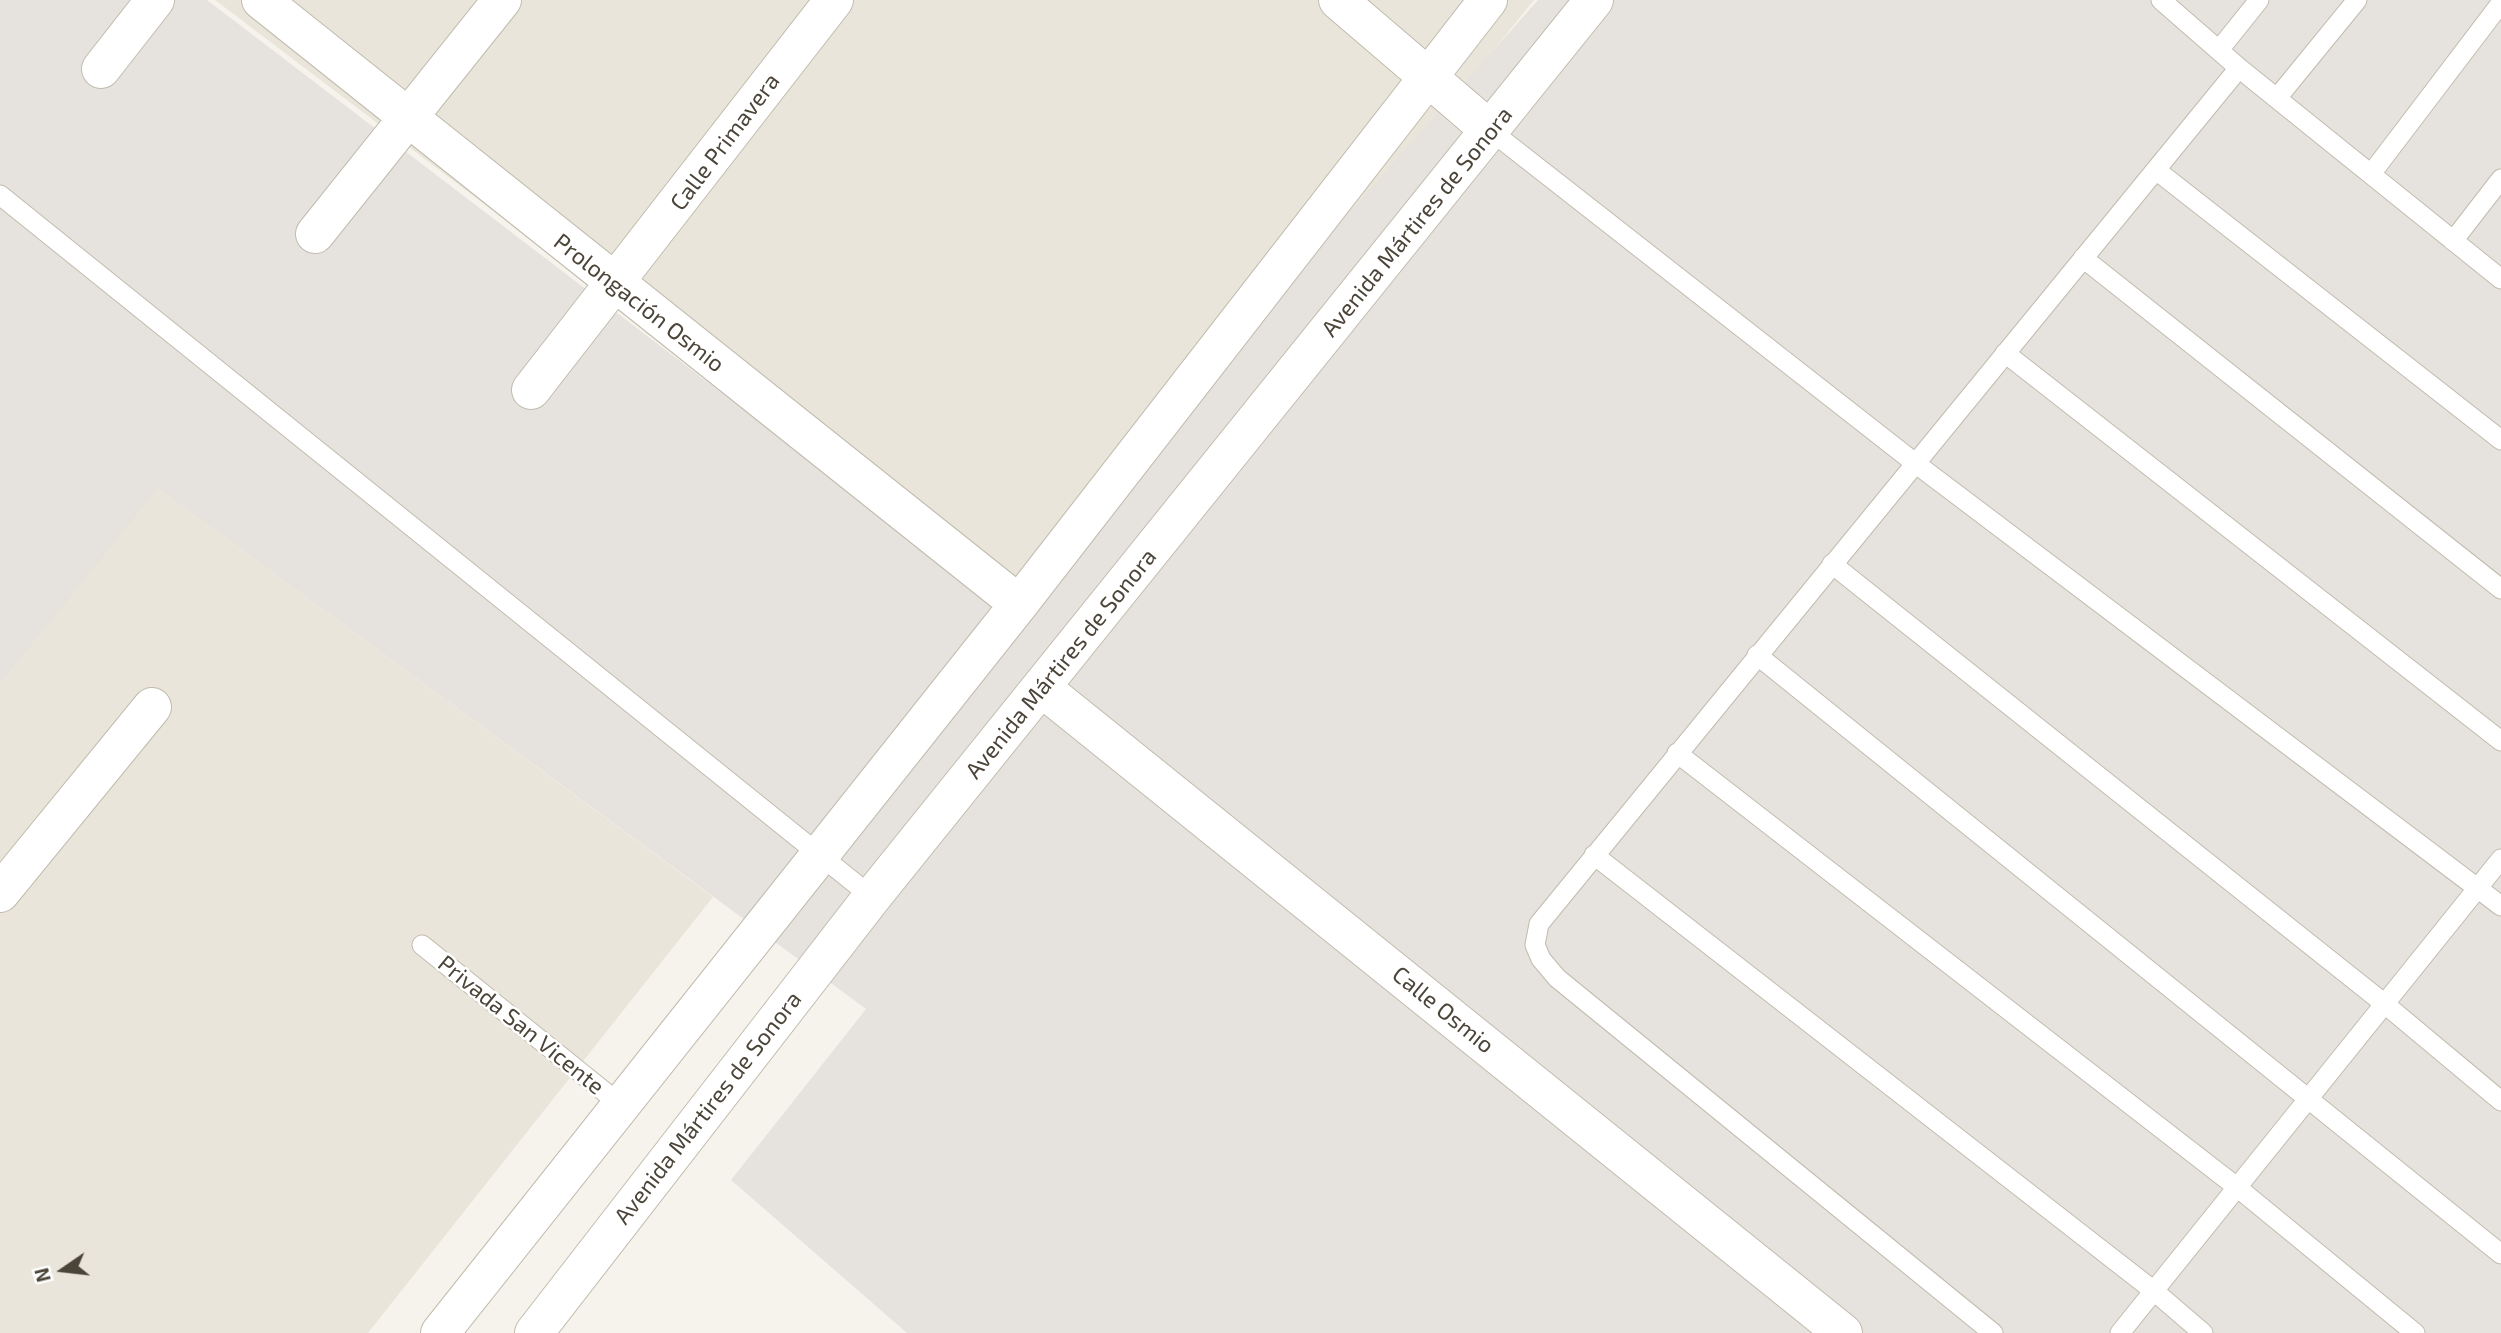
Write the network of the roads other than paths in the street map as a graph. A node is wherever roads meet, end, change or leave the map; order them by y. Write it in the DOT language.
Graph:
graph roads {
  1 [pos="155,0"];
  2 [pos="261,0"];
  3 [pos="502,0"];
  4 [pos="834,0"];
  5 [pos="1338,0"];
  6 [pos="1488,0"];
  7 [pos="1594,0"];
  8 [pos="2161,0"];
  9 [pos="2259,0"];
  10 [pos="2357,0"];
  11 [pos="2501,3"];
  12 [pos="2219,50"];
  13 [pos="2239,68"];
  14 [pos="101,69"];
  15 [pos="1429,75"];
  16 [pos="2277,99"];
  17 [pos="410,119"];
  18 [pos="1491,131"];
  19 [pos="2156,170"];
  20 [pos="2371,174"];
  21 [pos="2501,179"];
  22 [pos="0,195"];
  23 [pos="315,234"];
  24 [pos="2454,240"];
  25 [pos="2083,258"];
  26 [pos="2501,279"];
  27 [pos="616,285"];
  28 [pos="2005,353"];
  29 [pos="531,390"];
  30 [pos="2501,440"];
  31 [pos="1915,463"];
  32 [pos="1832,564"];
  33 [pos="2501,589"];
  34 [pos="1019,604"];
  35 [pos="1757,655"];
  36 [pos="1042,688"];
  37 [pos="152,708"];
  38 [pos="2501,741"];
  39 [pos="1677,753"];
  40 [pos="819,853"];
  41 [pos="1594,855"];
  42 [pos="2501,859"];
  43 [pos="2479,889"];
  44 [pos="0,893"];
  45 [pos="872,897"];
  46 [pos="2501,906"];
  47 [pos="422,945"];
  48 [pos="2386,1005"];
  49 [pos="2308,1100"];
  50 [pos="2501,1101"];
  51 [pos="621,1105"];
  52 [pos="2238,1188"];
  53 [pos="2501,1254"];
  54 [pos="2154,1291"];
  55 [pos="440,1333"];
  56 [pos="534,1333"];
  57 [pos="1843,1333"];
  58 [pos="1993,1333"];
  59 [pos="2120,1333"];
  60 [pos="2203,1333"];
  61 [pos="2414,1333"];
  1 -- 14 [label="street"];
  2 -- 17 [label="street, Prolongación Osmio"];
  3 -- 17 [label="street"];
  4 -- 27 [label="street, Calle Primavera"];
  5 -- 15 [label="street"];
  6 -- 15 [label="street"];
  7 -- 18 [label="street, Avenida Mártires de Sonora"];
  8 -- 12 [label="lane"];
  9 -- 12 [label="lane"];
  10 -- 16 [label="lane"];
  11 -- 20 [label="lane"];
  12 -- 13 [label="lane"];
  13 -- 16 [label="lane"];
  13 -- 19 [label="lane"];
  15 -- 18 [label="street"];
  15 -- 34 [label="street"];
  16 -- 20 [label="lane"];
  17 -- 23 [label="street"];
  17 -- 27 [label="street, Prolongación Osmio"];
  18 -- 31 [label="lane"];
  18 -- 36 [label="street, Avenida Mártires de Sonora"];
  19 -- 25 [label="lane"];
  19 -- 30 [label="lane"];
  20 -- 24 [label="lane"];
  21 -- 24 [label="lane"];
  22 -- 40 [label="lane"];
  24 -- 26 [label="lane"];
  25 -- 28 [label="lane"];
  25 -- 33 [label="lane"];
  27 -- 29 [label="street, Calle Primavera"];
  27 -- 34 [label="street, Prolongación Osmio"];
  28 -- 31 [label="lane"];
  28 -- 38 [label="lane"];
  31 -- 32 [label="lane"];
  31 -- 43 [label="lane"];
  32 -- 35 [label="lane"];
  32 -- 48 [label="lane"];
  34 -- 40 [label="street"];
  35 -- 39 [label="lane"];
  35 -- 49 [label="lane"];
  36 -- 45 [label="street, Avenida Mártires de Sonora"];
  36 -- 57 [label="street, Calle Osmio"];
  37 -- 44 [label="street"];
  39 -- 41 [label="lane"];
  39 -- 52 [label="lane"];
  40 -- 45 [label="lane"];
  40 -- 51 [label="street"];
  41 -- 54 [label="lane"];
  41 -- 58 [label="lane"];
  42 -- 43 [label="lane"];
  43 -- 46 [label="lane"];
  43 -- 48 [label="lane"];
  45 -- 56 [label="street, Avenida Mártires de Sonora"];
  47 -- 51 [label="lane, Privada San Vicente"];
  48 -- 49 [label="lane"];
  48 -- 50 [label="lane"];
  49 -- 52 [label="lane"];
  49 -- 53 [label="lane"];
  51 -- 55 [label="street"];
  52 -- 54 [label="lane"];
  52 -- 61 [label="lane"];
  54 -- 59 [label="lane"];
  54 -- 60 [label="lane"];
}
